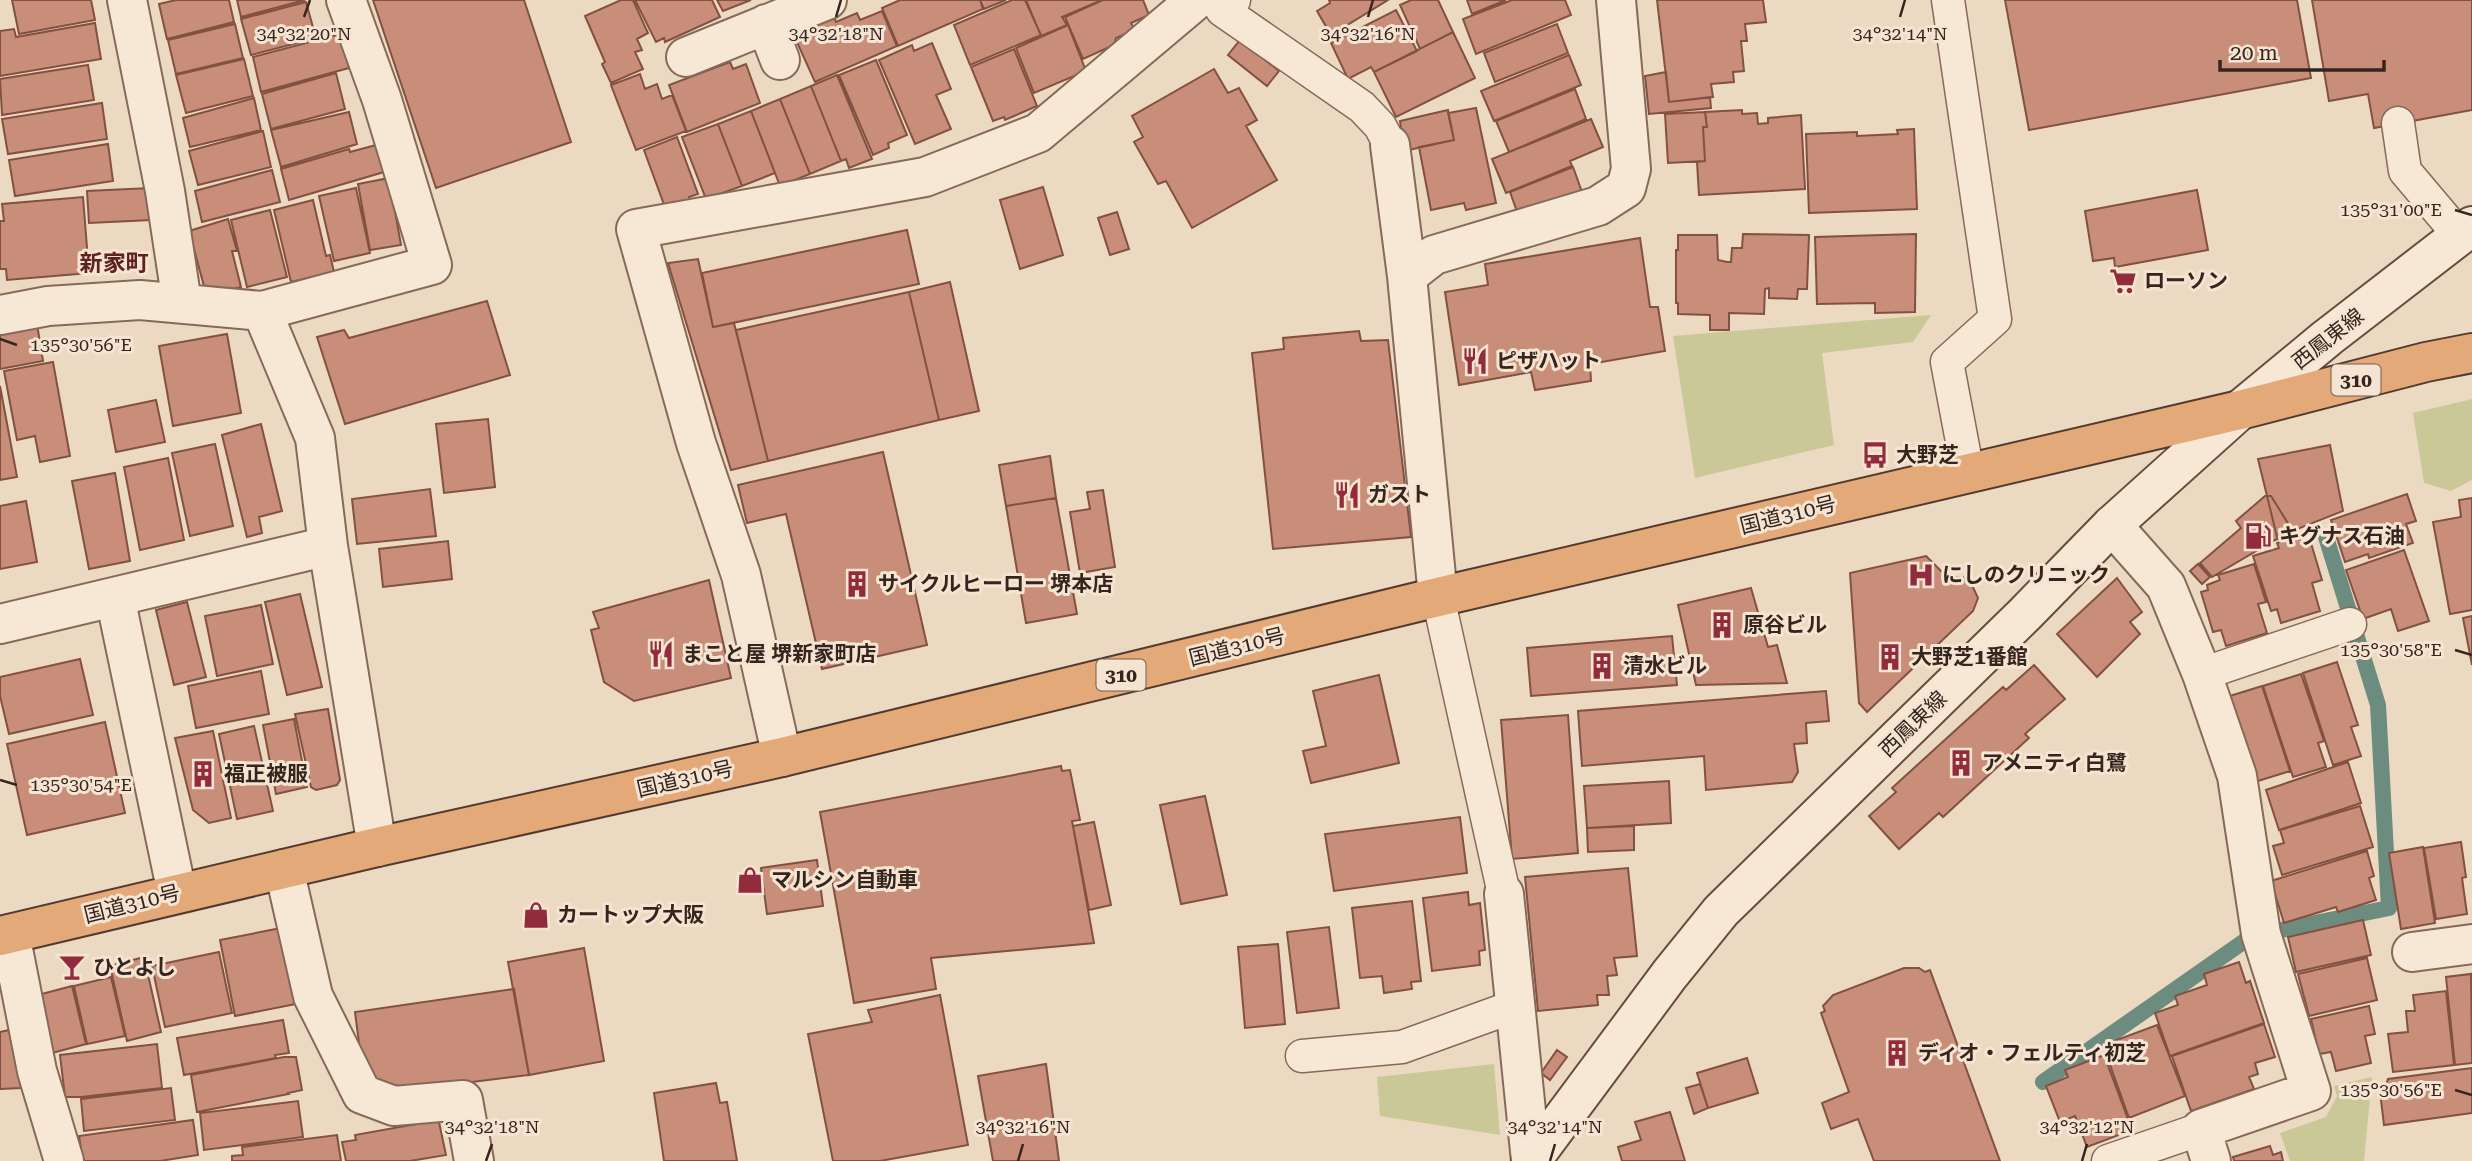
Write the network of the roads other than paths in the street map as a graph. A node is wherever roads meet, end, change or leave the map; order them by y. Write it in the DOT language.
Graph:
graph roads {
  1 [pos="127,0"];
  2 [pos="346,0"];
  3 [pos="827,0"];
  4 [pos="1616,0"];
  5 [pos="1948,0"];
  6 [pos="1213,3"];
  7 [pos="766,24"];
  8 [pos="686,57"];
  9 [pos="780,60"];
  10 [pos="2398,123"];
  11 [pos="1390,145"];
  12 [pos="2466,230"];
  13 [pos="1407,276"];
  14 [pos="182,303"];
  15 [pos="262,312"];
  16 [pos="0,316"];
  17 [pos="2472,353"];
  18 [pos="2240,410"];
  19 [pos="1968,473"];
  20 [pos="2112,525"];
  21 [pos="328,546"];
  22 [pos="116,597"];
  23 [pos="1438,597"];
  24 [pos="0,624"];
  25 [pos="2350,624"];
  26 [pos="2202,674"];
  27 [pos="782,757"];
  28 [pos="377,847"];
  29 [pos="284,869"];
  30 [pos="177,893"];
  31 [pos="1504,894"];
  32 [pos="5,935"];
  33 [pos="2472,944"];
  34 [pos="2412,952"];
  35 [pos="1515,1006"];
  36 [pos="1302,1056"];
  37 [pos="2206,1145"];
  38 [pos="64,1161"];
  39 [pos="474,1161"];
  40 [pos="1531,1161"];
  41 [pos="2108,1161"];
  1 -- 14 [label="street"];
  2 -- 15 [label="street"];
  3 -- 7 [label="street"];
  4 -- 13 [label="street"];
  5 -- 19 [label="lane"];
  6 -- 11 [label="lane"];
  6 -- 27 [label="street"];
  7 -- 8 [label="street"];
  7 -- 9 [label="street"];
  10 -- 12 [label="lane"];
  11 -- 13 [label="street"];
  12 -- 18 [label="street, 西鳳東線"];
  13 -- 23 [label="street"];
  14 -- 15 [label="street"];
  14 -- 16 [label="street"];
  15 -- 21 [label="street"];
  17 -- 18 [label="highway, 国道310号 / 310"];
  18 -- 19 [label="highway, 国道310号 / 310"];
  18 -- 20 [label="street, 西鳳東線"];
  19 -- 23 [label="highway, 国道310号 / 310"];
  20 -- 26 [label="street"];
  20 -- 40 [label="street, 西鳳東線"];
  21 -- 22 [label="street"];
  21 -- 28 [label="street"];
  22 -- 24 [label="street"];
  22 -- 30 [label="street"];
  23 -- 27 [label="highway, 国道310号 / 310"];
  23 -- 31 [label="lane"];
  25 -- 26 [label="lane"];
  26 -- 37 [label="street"];
  27 -- 28 [label="highway, 国道310号 / 310"];
  28 -- 29 [label="highway, 国道310号 / 310"];
  29 -- 30 [label="highway, 国道310号 / 310"];
  29 -- 39 [label="street"];
  30 -- 32 [label="highway, 国道310号 / 310"];
  31 -- 35 [label="street"];
  32 -- 38 [label="street"];
  33 -- 34 [label="street"];
  35 -- 36 [label="lane"];
  35 -- 40 [label="street"];
  37 -- 41 [label="lane"];
}
